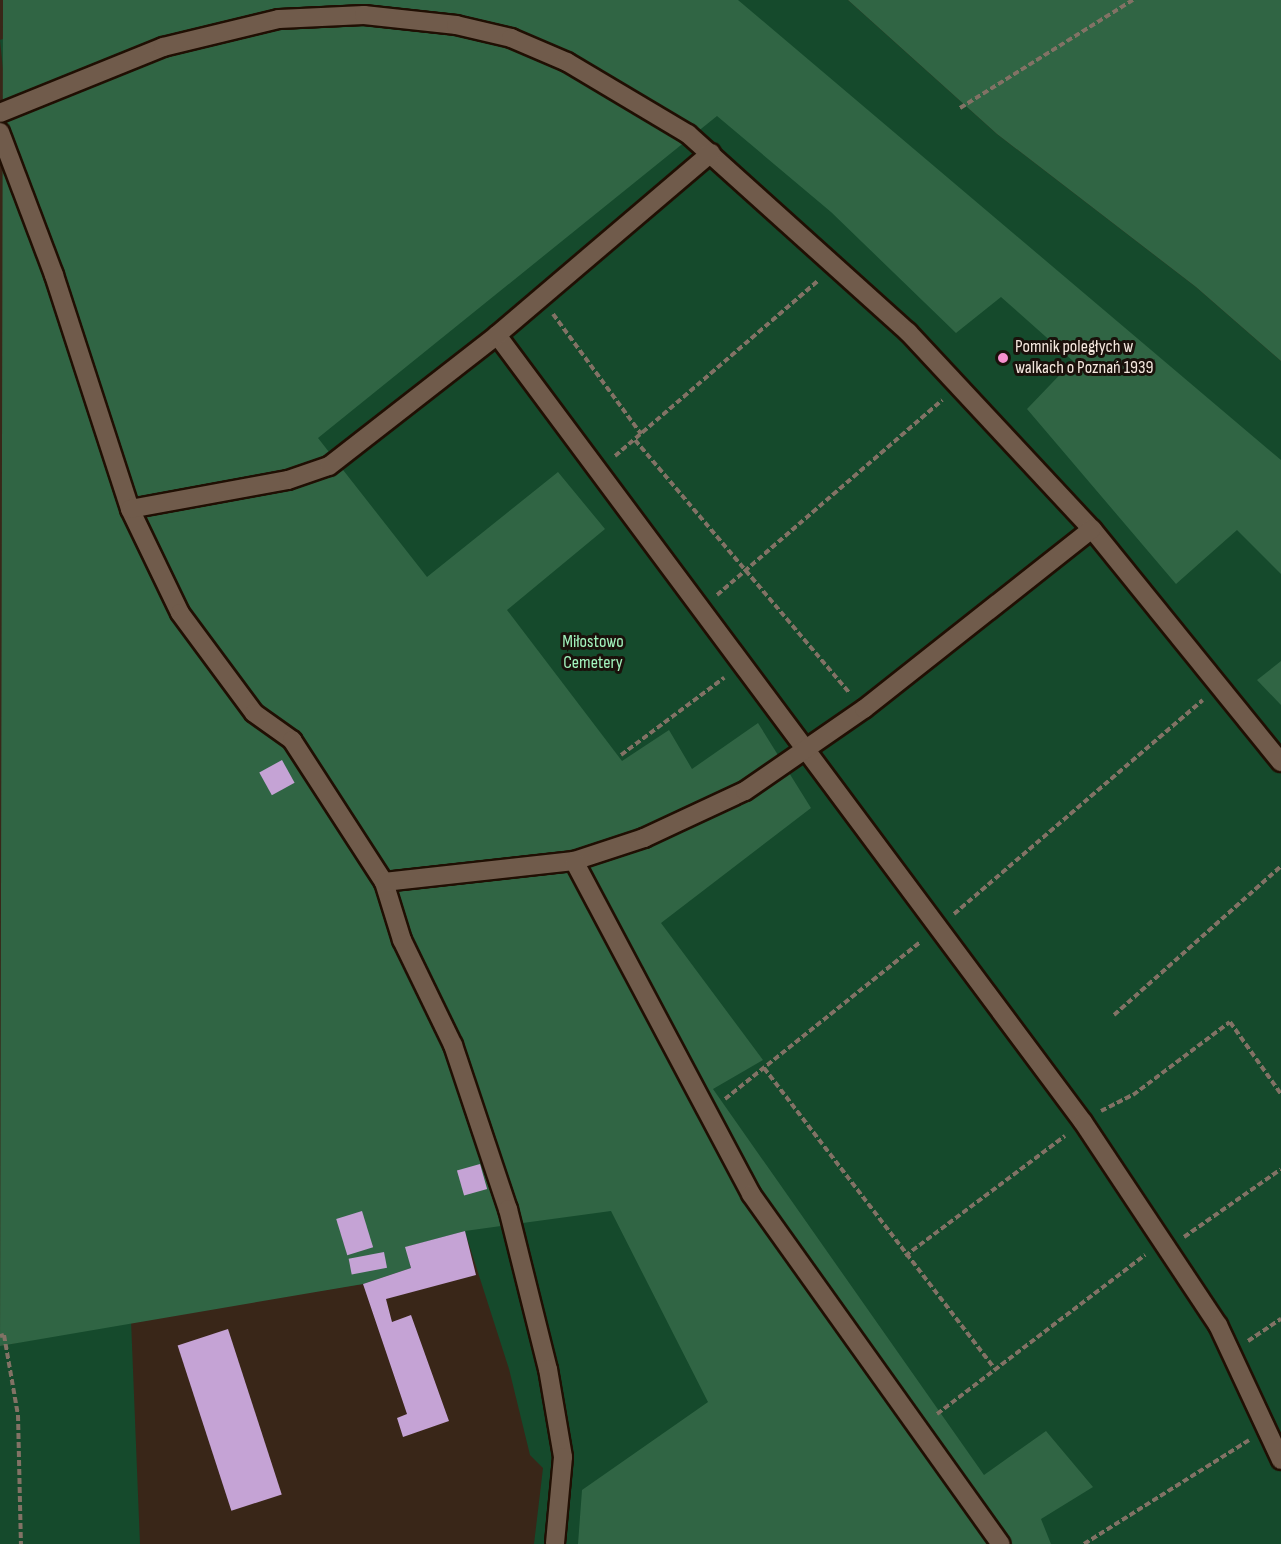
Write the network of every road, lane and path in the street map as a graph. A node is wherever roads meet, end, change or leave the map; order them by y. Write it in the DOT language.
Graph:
graph roads {
  1 [pos="1133,0"];
  2 [pos="960,108"];
  3 [pos="0,113"];
  4 [pos="0,132"];
  5 [pos="711,153"];
  6 [pos="836,266"];
  7 [pos="542,297"];
  8 [pos="497,335"];
  9 [pos="959,385"];
  10 [pos="642,434"];
  11 [pos="635,440"];
  12 [pos="598,470"];
  13 [pos="130,509"];
  14 [pos="1092,529"];
  15 [pos="746,571"];
  16 [pos="701,608"];
  17 [pos="718,668"];
  18 [pos="1220,686"];
  19 [pos="864,709"];
  20 [pos="808,749"];
  21 [pos="621,755"];
  22 [pos="1281,762"];
  23 [pos="574,861"];
  24 [pos="1281,866"];
  25 [pos="384,882"];
  26 [pos="940,926"];
  27 [pos="1114,1015"];
  28 [pos="764,1068"];
  29 [pos="1281,1094"];
  30 [pos="709,1113"];
  31 [pos="1083,1122"];
  32 [pos="1281,1169"];
  33 [pos="1167,1244"];
  34 [pos="905,1256"];
  35 [pos="1281,1319"];
  36 [pos="0,1336"];
  37 [pos="1233,1352"];
  38 [pos="995,1370"];
  39 [pos="919,1427"];
  40 [pos="1268,1428"];
  41 [pos="1281,1460"];
  42 [pos="21,1544"];
  43 [pos="555,1544"];
  44 [pos="1001,1544"];
  45 [pos="1084,1544"];
  1 -- 2 [label="path"];
  3 -- 5 [label="street"];
  4 -- 13 [label="street"];
  5 -- 6 [label="street"];
  5 -- 7 [label="street"];
  6 -- 9 [label="street"];
  6 -- 10 [label="path"];
  7 -- 8 [label="street"];
  7 -- 10 [label="path"];
  8 -- 12 [label="street"];
  8 -- 13 [label="street"];
  9 -- 14 [label="street"];
  9 -- 15 [label="path"];
  10 -- 11 [label="path"];
  11 -- 12 [label="path"];
  11 -- 15 [label="path"];
  12 -- 16 [label="street"];
  13 -- 25 [label="street"];
  14 -- 18 [label="street"];
  14 -- 19 [label="street"];
  15 -- 16 [label="path"];
  15 -- 19 [label="path"];
  16 -- 20 [label="street"];
  17 -- 21 [label="path"];
  18 -- 22 [label="street"];
  18 -- 26 [label="path"];
  19 -- 20 [label="street"];
  20 -- 23 [label="street"];
  20 -- 26 [label="street"];
  23 -- 25 [label="street"];
  23 -- 30 [label="street"];
  24 -- 27 [label="path"];
  25 -- 43 [label="street"];
  26 -- 28 [label="path"];
  26 -- 31 [label="street"];
  28 -- 30 [label="path"];
  28 -- 34 [label="path"];
  29 -- 31 [label="path"];
  30 -- 39 [label="street"];
  31 -- 33 [label="street"];
  31 -- 34 [label="path"];
  32 -- 33 [label="path"];
  33 -- 37 [label="street"];
  33 -- 38 [label="path"];
  34 -- 38 [label="path"];
  35 -- 37 [label="path"];
  36 -- 42 [label="path"];
  37 -- 40 [label="street"];
  38 -- 39 [label="path"];
  39 -- 44 [label="street"];
  40 -- 41 [label="street"];
  40 -- 45 [label="path"];
}
